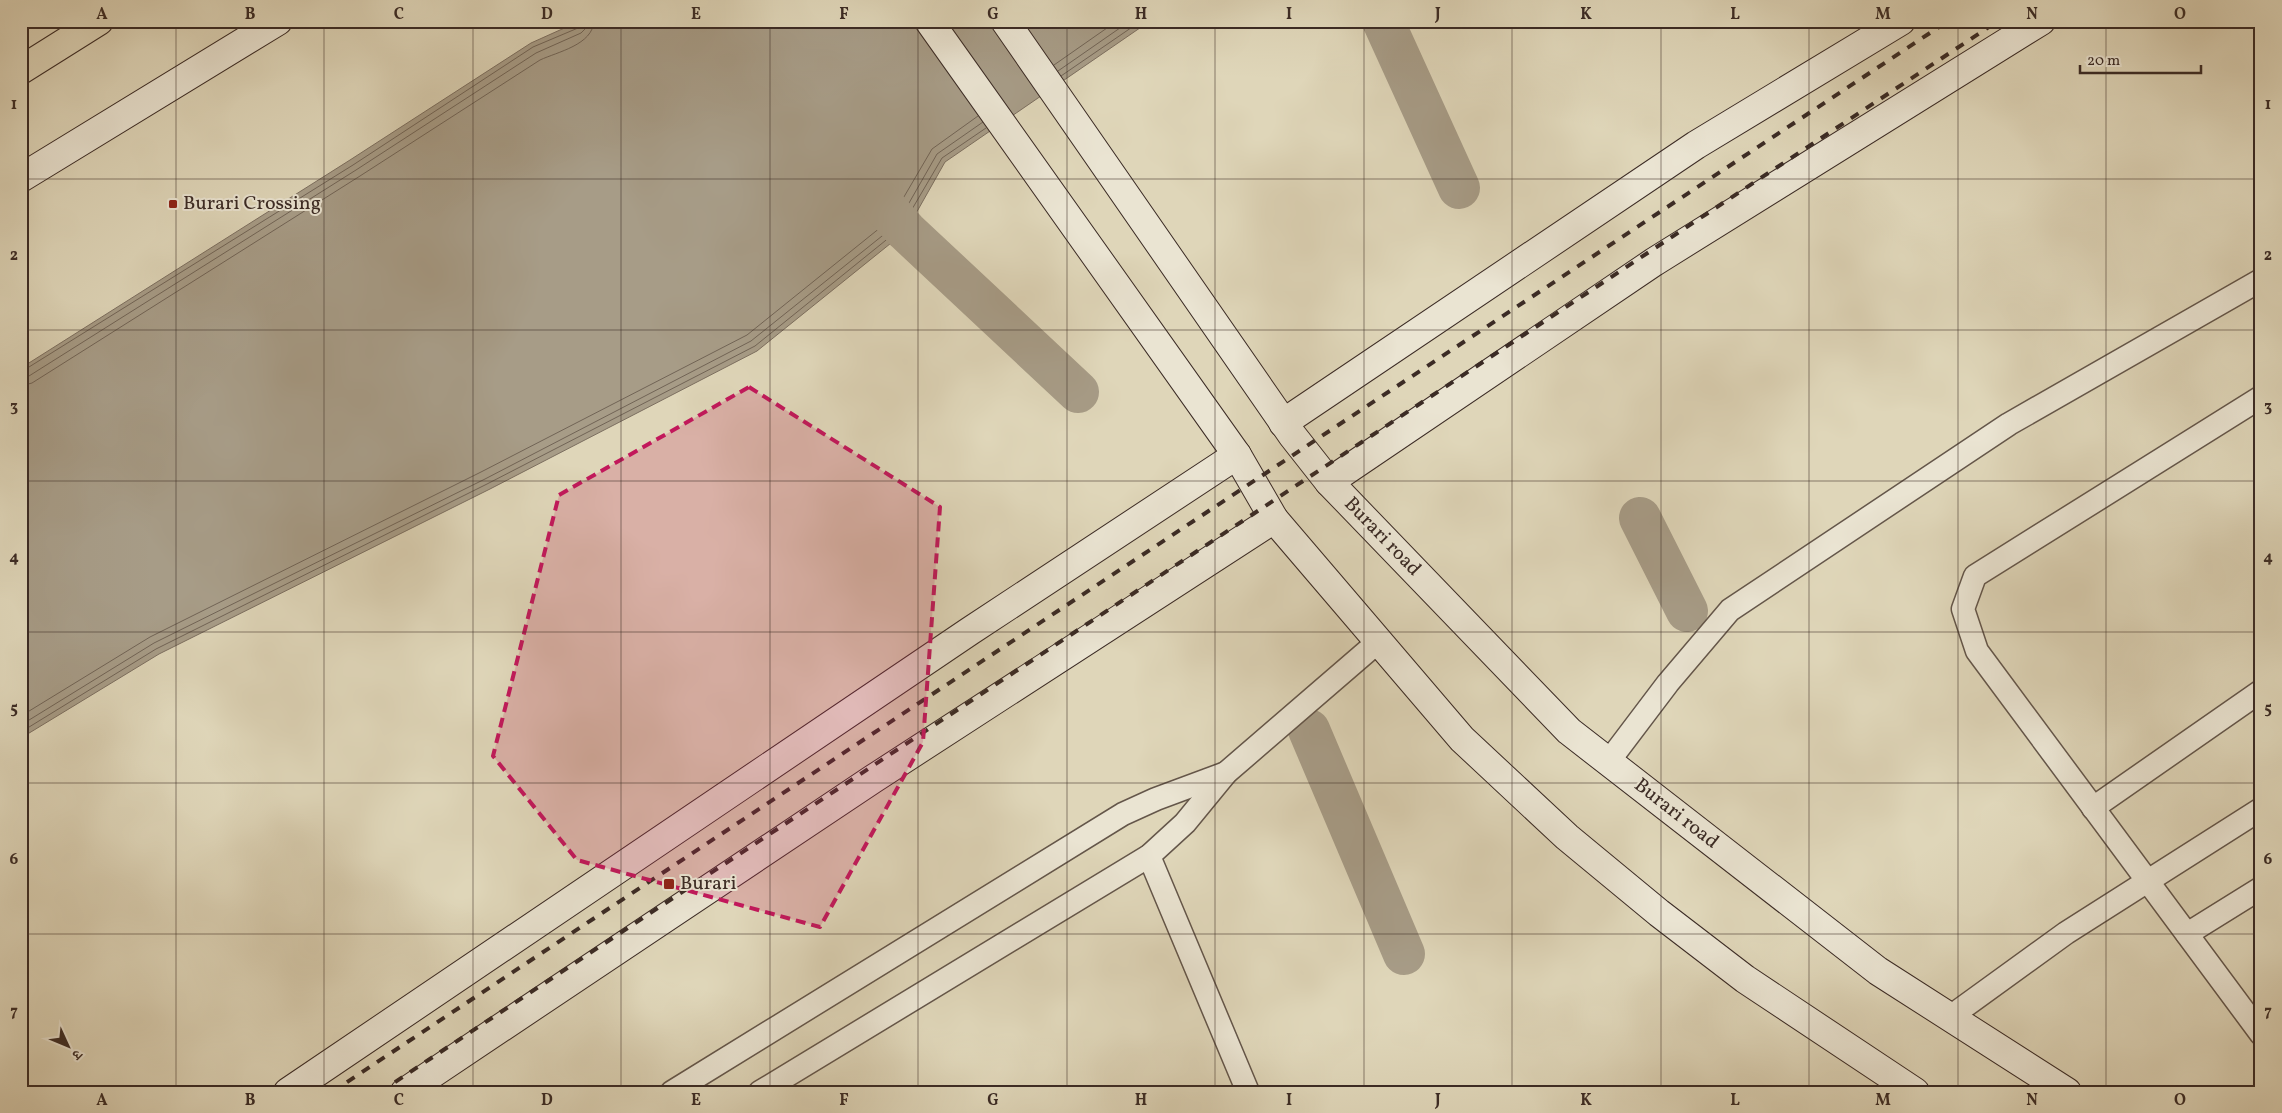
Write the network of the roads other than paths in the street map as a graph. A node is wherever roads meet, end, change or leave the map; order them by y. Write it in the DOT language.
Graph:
graph roads {
  1 [pos="99,21"];
  2 [pos="278,21"];
  3 [pos="929,21"];
  4 [pos="1005,21"];
  5 [pos="1901,21"];
  6 [pos="2041,21"];
  7 [pos="21,70"];
  8 [pos="21,178"];
  9 [pos="2261,280"];
  10 [pos="2261,397"];
  11 [pos="1283,423"];
  12 [pos="1237,455"];
  13 [pos="1329,482"];
  14 [pos="1274,518"];
  15 [pos="1379,641"];
  16 [pos="2261,692"];
  17 [pos="1609,761"];
  18 [pos="1226,773"];
  19 [pos="2093,808"];
  20 [pos="2261,809"];
  21 [pos="1149,856"];
  22 [pos="2148,881"];
  23 [pos="2261,888"];
  24 [pos="2187,934"];
  25 [pos="1950,1017"];
  26 [pos="2261,1034"];
  27 [pos="288,1092"];
  28 [pos="405,1092"];
  29 [pos="672,1092"];
  30 [pos="760,1092"];
  31 [pos="1248,1092"];
  32 [pos="1916,1092"];
  33 [pos="2067,1092"];
  1 -- 7 [label="highway"];
  2 -- 8 [label="main road"];
  3 -- 12 [label="main road"];
  4 -- 11 [label="main road, Burari road"];
  5 -- 11 [label="main road"];
  6 -- 13 [label="main road"];
  9 -- 17 [label="lane"];
  10 -- 19 [label="lane"];
  11 -- 13 [label="main road, Burari road"];
  12 -- 14 [label="main road"];
  12 -- 27 [label="main road"];
  13 -- 17 [label="main road, Burari road"];
  14 -- 15 [label="main road"];
  14 -- 28 [label="main road"];
  15 -- 18 [label="lane"];
  15 -- 32 [label="main road"];
  16 -- 19 [label="lane"];
  17 -- 25 [label="main road, Burari road"];
  18 -- 21 [label="lane"];
  18 -- 29 [label="lane"];
  19 -- 22 [label="lane"];
  20 -- 22 [label="lane"];
  21 -- 30 [label="lane"];
  21 -- 31 [label="lane"];
  22 -- 24 [label="lane"];
  22 -- 25 [label="lane"];
  23 -- 24 [label="lane"];
  24 -- 26 [label="lane"];
  25 -- 33 [label="main road, Burari road"];
}
